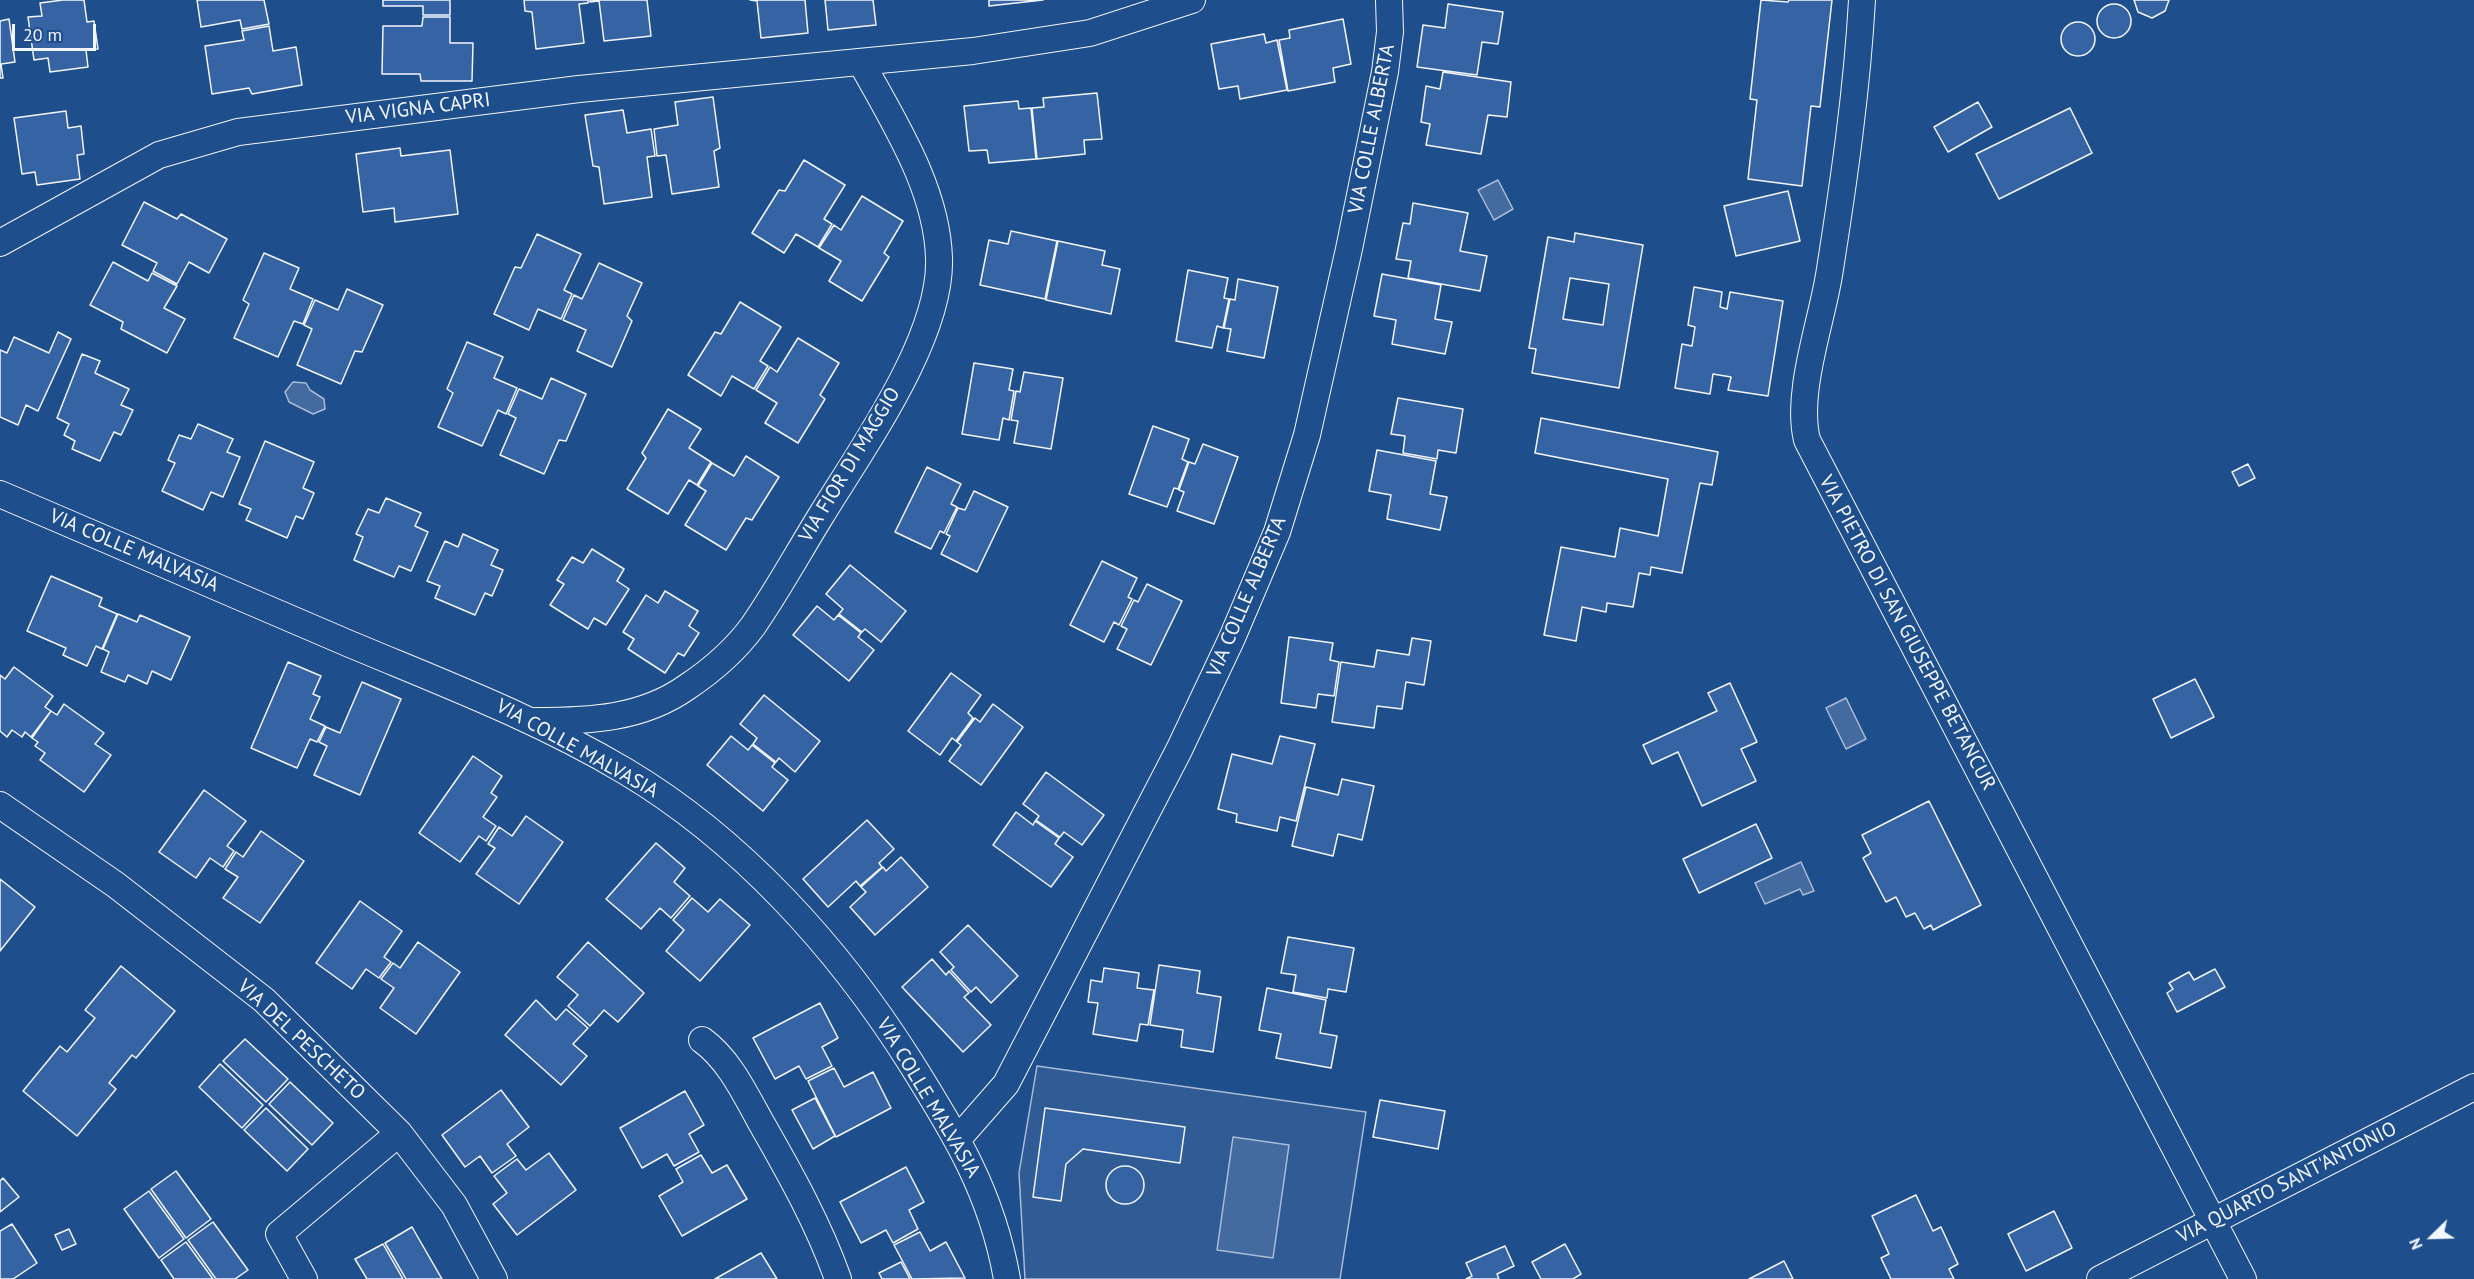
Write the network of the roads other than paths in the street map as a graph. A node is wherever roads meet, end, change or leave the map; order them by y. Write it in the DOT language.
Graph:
graph roads {
  1 [pos="1192,0"];
  2 [pos="1389,0"];
  3 [pos="1862,0"];
  4 [pos="861,62"];
  5 [pos="0,243"];
  6 [pos="0,494"];
  7 [pos="530,722"];
  8 [pos="0,805"];
  9 [pos="702,1040"];
  10 [pos="2474,1087"];
  11 [pos="399,1133"];
  12 [pos="957,1140"];
  13 [pos="2213,1220"];
  14 [pos="304,1279"];
  15 [pos="494,1279"];
  16 [pos="838,1279"];
  17 [pos="1007,1279"];
  18 [pos="2100,1279"];
  19 [pos="2243,1279"];
  1 -- 4 [label="street"];
  2 -- 12 [label="street, VIA COLLE ALBERTA"];
  3 -- 13 [label="street, VIA PIETRO DI SAN GIUSEPPE BETANCUR"];
  4 -- 5 [label="street, VIA VIGNA CAPRI"];
  4 -- 7 [label="street, VIA FIOR DI MAGGIO"];
  6 -- 7 [label="street, VIA COLLE MALVASIA"];
  7 -- 12 [label="street, VIA COLLE MALVASIA"];
  8 -- 11 [label="street, VIA DEL PESCHETO"];
  9 -- 16 [label="street"];
  10 -- 13 [label="street, VIA QUARTO SANT'ANTONIO"];
  11 -- 14 [label="street"];
  11 -- 15 [label="street, VIA DEL PESCHETO"];
  12 -- 17 [label="street, VIA COLLE MALVASIA"];
  13 -- 18 [label="street, VIA QUARTO SANT'ANTONIO"];
  13 -- 19 [label="street, VIA PIETRO DI SAN GIUSEPPE BETANCUR"];
}
